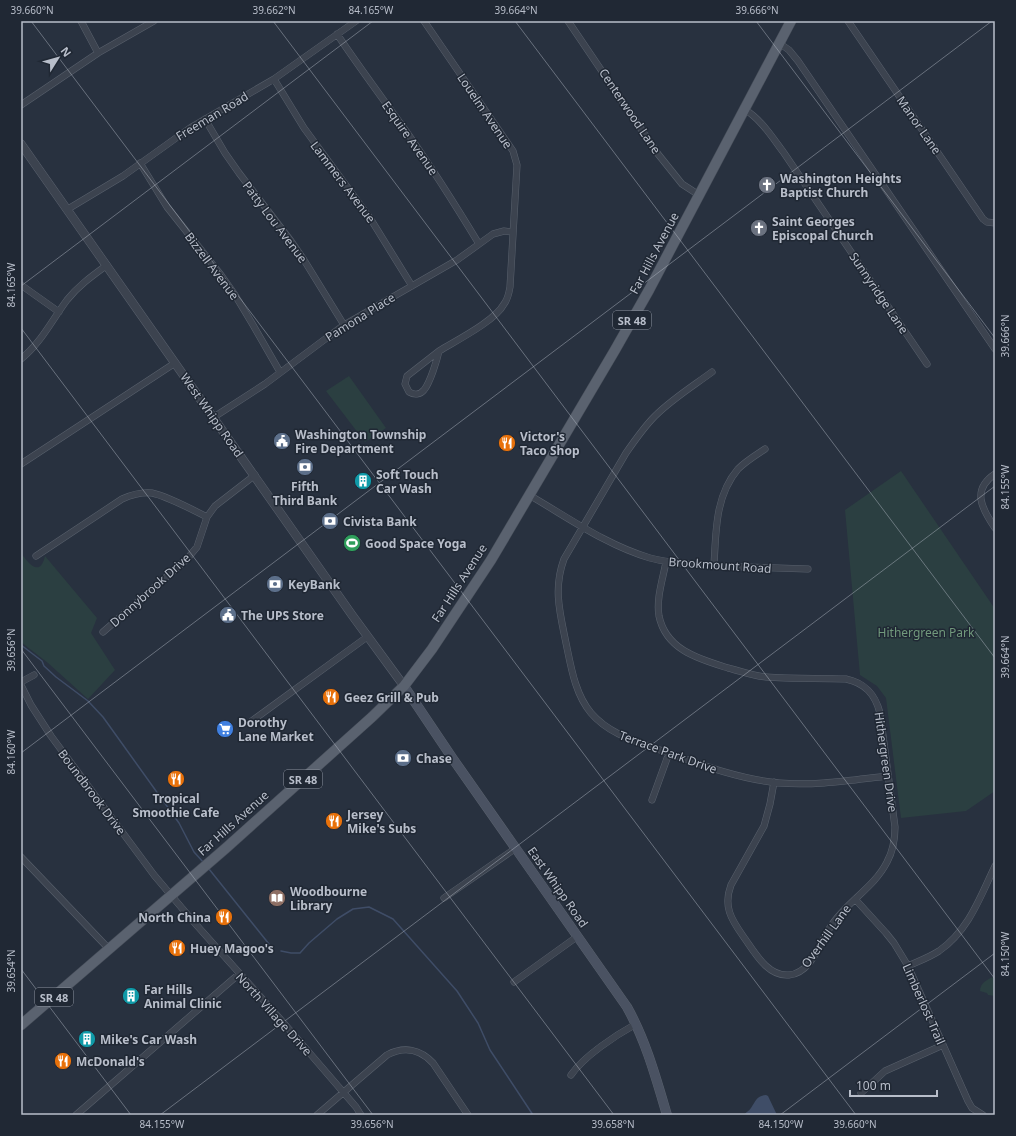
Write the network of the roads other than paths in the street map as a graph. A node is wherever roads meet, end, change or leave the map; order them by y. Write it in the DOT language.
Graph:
graph roads {
  1 [pos="82,21"];
  2 [pos="154,21"];
  3 [pos="356,21"];
  4 [pos="424,21"];
  5 [pos="568,21"];
  6 [pos="791,21"];
  7 [pos="848,21"];
  8 [pos="337,34"];
  9 [pos="779,43"];
  10 [pos="98,53"];
  11 [pos="274,79"];
  12 [pos="21,105"];
  13 [pos="744,109"];
  14 [pos="205,119"];
  15 [pos="21,144"];
  16 [pos="140,163"];
  17 [pos="699,195"];
  18 [pos="68,209"];
  19 [pos="995,222"];
  20 [pos="513,232"];
  21 [pos="479,244"];
  22 [pos="107,265"];
  23 [pos="21,285"];
  24 [pos="412,286"];
  25 [pos="59,312"];
  26 [pos="344,325"];
  27 [pos="995,349"];
  28 [pos="439,351"];
  29 [pos="21,359"];
  30 [pos="175,363"];
  31 [pos="927,364"];
  32 [pos="280,372"];
  33 [pos="712,372"];
  34 [pos="214,417"];
  35 [pos="765,449"];
  36 [pos="21,464"];
  37 [pos="995,474"];
  38 [pos="255,475"];
  39 [pos="529,496"];
  40 [pos="207,517"];
  41 [pos="582,527"];
  42 [pos="995,528"];
  43 [pos="36,556"];
  44 [pos="666,562"];
  45 [pos="714,566"];
  46 [pos="808,569"];
  47 [pos="103,632"];
  48 [pos="367,637"];
  49 [pos="34,675"];
  50 [pos="21,684"];
  51 [pos="404,686"];
  52 [pos="249,723"];
  53 [pos="669,753"];
  54 [pos="888,776"];
  55 [pos="774,782"];
  56 [pos="652,800"];
  57 [pos="516,848"];
  58 [pos="21,857"];
  59 [pos="995,866"];
  60 [pos="171,895"];
  61 [pos="444,898"];
  62 [pos="855,899"];
  63 [pos="578,936"];
  64 [pos="109,949"];
  65 [pos="908,966"];
  66 [pos="239,974"];
  67 [pos="514,982"];
  68 [pos="636,1024"];
  69 [pos="21,1025"];
  70 [pos="943,1045"];
  71 [pos="571,1075"];
  72 [pos="343,1092"];
  73 [pos="862,1093"];
  74 [pos="76,1115"];
  75 [pos="317,1115"];
  76 [pos="361,1115"];
  77 [pos="468,1115"];
  78 [pos="668,1115"];
  79 [pos="983,1115"];
  1 -- 10 [label="street"];
  2 -- 10 [label="street"];
  3 -- 8 [label="street, Freeman Road"];
  4 -- 20 [label="street, Louelm Avenue"];
  5 -- 17 [label="street, Centerwood Lane"];
  6 -- 9 [label="main road, Far Hills Avenue / SR 48"];
  7 -- 19 [label="street, Manor Lane"];
  8 -- 11 [label="street, Freeman Road"];
  8 -- 21 [label="street, Esquire Avenue"];
  9 -- 13 [label="main road, Far Hills Avenue / SR 48"];
  9 -- 27 [label="street"];
  10 -- 12 [label="street"];
  11 -- 14 [label="street, Freeman Road"];
  11 -- 24 [label="street, Lammers Avenue"];
  13 -- 17 [label="main road, Far Hills Avenue / SR 48"];
  13 -- 31 [label="street, Sunnyridge Lane"];
  14 -- 16 [label="street, Freeman Road"];
  14 -- 26 [label="street, Patty Lou Avenue"];
  15 -- 18 [label="street, West Whipp Road"];
  16 -- 18 [label="street, Freeman Road"];
  16 -- 32 [label="street, Bizzell Avenue"];
  17 -- 39 [label="main road, Far Hills Avenue / SR 48"];
  18 -- 22 [label="street, West Whipp Road"];
  20 -- 21 [label="street, Pamona Place"];
  20 -- 28 [label="street, Louelm Avenue"];
  21 -- 24 [label="street, Pamona Place"];
  22 -- 25 [label="street"];
  22 -- 30 [label="street, West Whipp Road"];
  23 -- 25 [label="street"];
  24 -- 26 [label="street, Pamona Place"];
  25 -- 29 [label="street"];
  26 -- 32 [label="street, Pamona Place"];
  28 -- 28 [label="street"];
  30 -- 34 [label="street, West Whipp Road"];
  30 -- 36 [label="street"];
  32 -- 34 [label="street, Pamona Place"];
  33 -- 41 [label="street, Terrace Park Drive"];
  34 -- 38 [label="street, West Whipp Road"];
  35 -- 45 [label="street"];
  37 -- 42 [label="street"];
  38 -- 40 [label="street, Donnybrook Drive"];
  38 -- 48 [label="street, West Whipp Road"];
  39 -- 41 [label="street, Brookmount Road"];
  39 -- 51 [label="main road, Far Hills Avenue / SR 48"];
  40 -- 43 [label="street"];
  40 -- 47 [label="street, Donnybrook Drive"];
  41 -- 44 [label="street, Brookmount Road"];
  41 -- 53 [label="street, Terrace Park Drive"];
  44 -- 45 [label="street, Brookmount Road"];
  44 -- 54 [label="street, Hithergreen Drive"];
  45 -- 46 [label="street, Brookmount Road"];
  48 -- 51 [label="street, West Whipp Road"];
  48 -- 52 [label="street"];
  49 -- 50 [label="street"];
  50 -- 60 [label="street, Boundbrook Drive"];
  51 -- 57 [label="main road, East Whipp Road"];
  51 -- 60 [label="main road, Far Hills Avenue / SR 48"];
  53 -- 55 [label="street, Terrace Park Drive"];
  53 -- 56 [label="street"];
  54 -- 55 [label="street, Terrace Park Drive"];
  54 -- 62 [label="street, Hithergreen Drive"];
  55 -- 62 [label="street, Overhill Lane"];
  57 -- 61 [label="street"];
  57 -- 63 [label="main road, East Whipp Road"];
  58 -- 64 [label="street"];
  59 -- 65 [label="street"];
  60 -- 64 [label="main road, Far Hills Avenue / SR 48"];
  60 -- 66 [label="street, North Village Drive"];
  62 -- 65 [label="street, Limberlost Trail"];
  63 -- 67 [label="street"];
  63 -- 68 [label="main road, East Whipp Road"];
  64 -- 69 [label="main road, Far Hills Avenue / SR 48"];
  65 -- 70 [label="street, Limberlost Trail"];
  66 -- 72 [label="street, North Village Drive"];
  66 -- 74 [label="street"];
  68 -- 71 [label="street"];
  68 -- 78 [label="main road, East Whipp Road"];
  70 -- 73 [label="street"];
  70 -- 79 [label="street, Limberlost Trail"];
  72 -- 75 [label="street"];
  72 -- 76 [label="street, North Village Drive"];
  72 -- 77 [label="street"];
}
